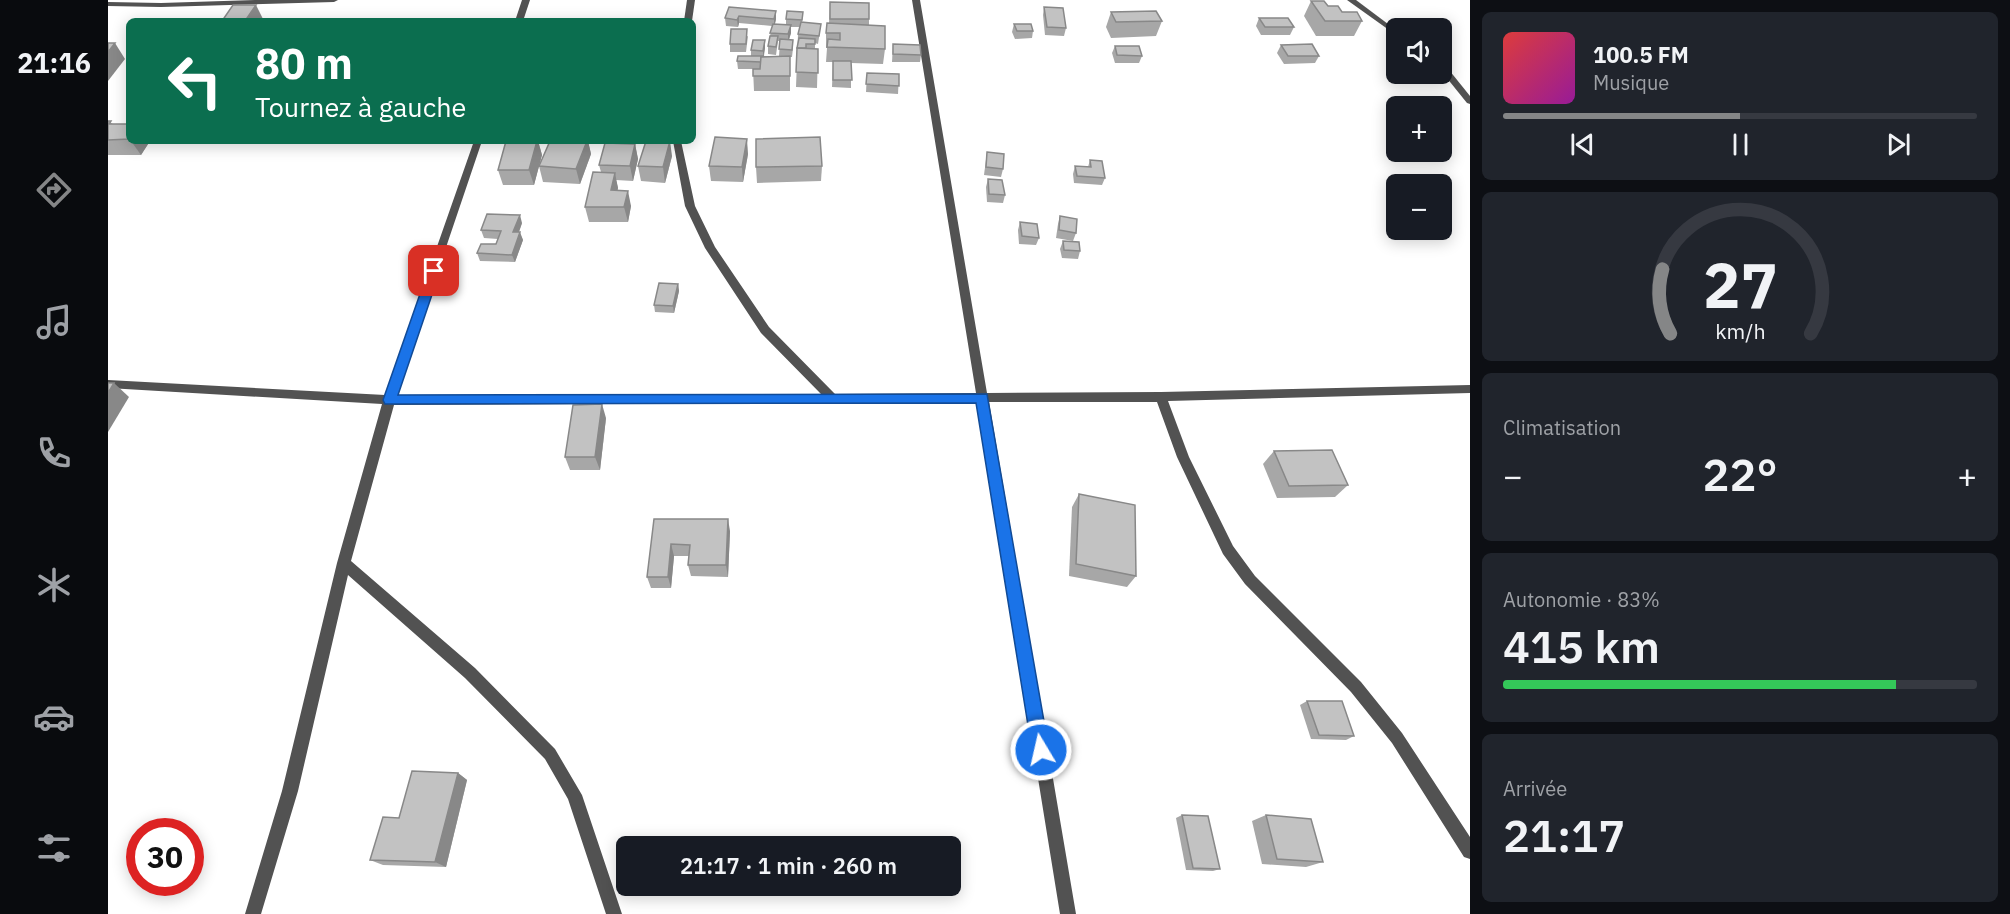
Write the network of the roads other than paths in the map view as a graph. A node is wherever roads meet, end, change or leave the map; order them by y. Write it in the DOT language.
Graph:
graph roads {
  1 [pos="334,0"];
  2 [pos="526,0"];
  3 [pos="691,0"];
  4 [pos="916,0"];
  5 [pos="1351,0"];
  6 [pos="163,3"];
  7 [pos="108,4"];
  8 [pos="520,18"];
  9 [pos="688,18"];
  10 [pos="1386,26"];
  11 [pos="1452,79"];
  12 [pos="1470,101"];
  13 [pos="477,144"];
  14 [pos="678,144"];
  15 [pos="108,384"];
  16 [pos="1470,389"];
  17 [pos="1161,397"];
  18 [pos="832,398"];
  19 [pos="982,398"];
  20 [pos="389,400"];
  21 [pos="344,563"];
  22 [pos="1470,851"];
  23 [pos="253,914"];
  24 [pos="614,914"];
  25 [pos="1068,914"];
  1 -- 6 [label="street"];
  2 -- 8 [label="street"];
  3 -- 9 [label="street"];
  4 -- 19 [label="street"];
  5 -- 10 [label="street"];
  6 -- 7 [label="street"];
  11 -- 12 [label="street"];
  13 -- 20 [label="street"];
  14 -- 18 [label="street"];
  15 -- 20 [label="street"];
  16 -- 17 [label="street"];
  17 -- 19 [label="street"];
  17 -- 22 [label="street"];
  18 -- 19 [label="street"];
  18 -- 20 [label="street"];
  19 -- 25 [label="street"];
  20 -- 21 [label="street"];
  21 -- 23 [label="street"];
  21 -- 24 [label="street"];
}
